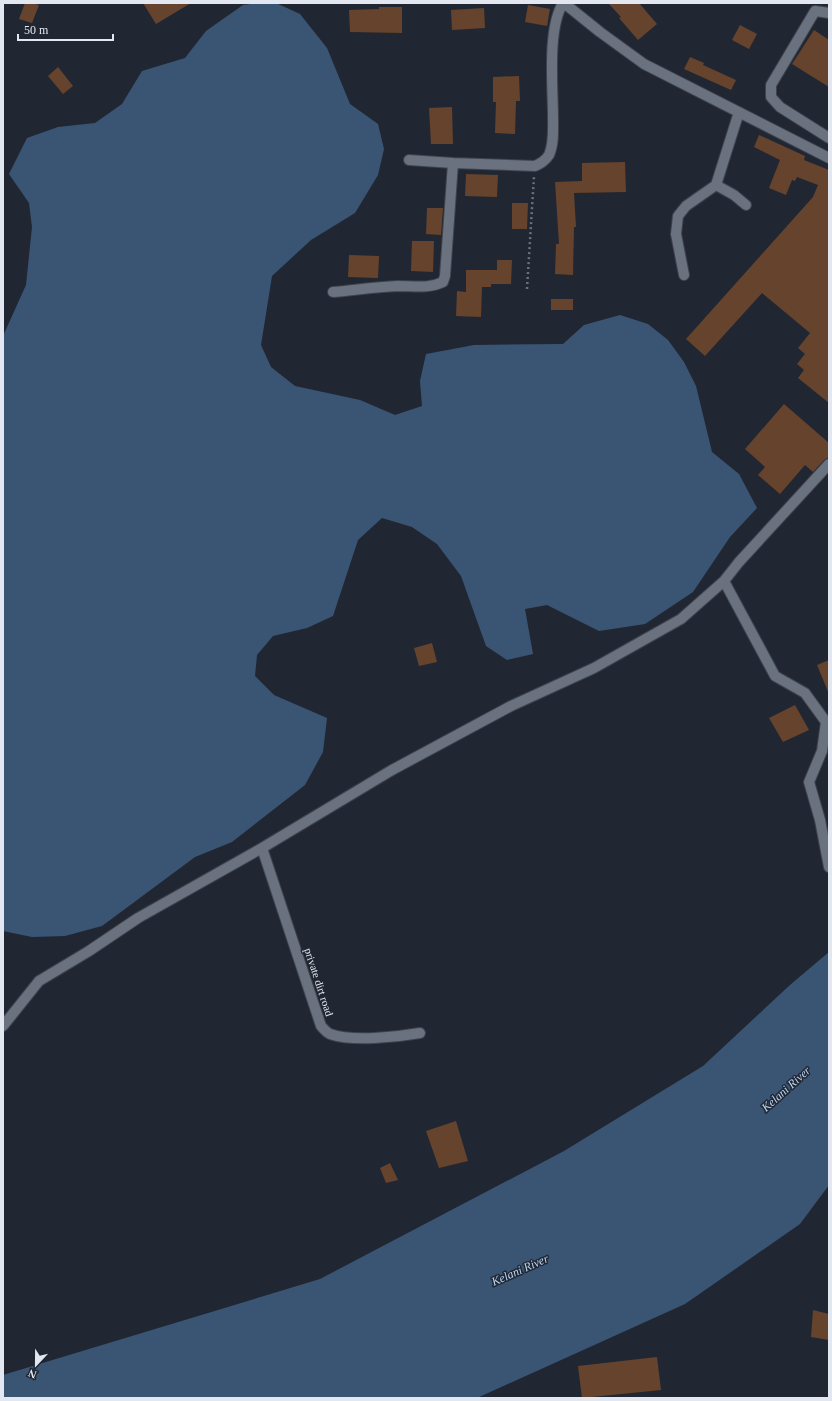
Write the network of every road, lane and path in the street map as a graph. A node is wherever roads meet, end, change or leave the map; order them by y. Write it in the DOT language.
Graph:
graph roads {
  1 [pos="563,3"];
  2 [pos="829,13"];
  3 [pos="739,112"];
  4 [pos="829,138"];
  5 [pos="829,158"];
  6 [pos="409,160"];
  7 [pos="453,163"];
  8 [pos="535,166"];
  9 [pos="716,185"];
  10 [pos="746,205"];
  11 [pos="684,275"];
  12 [pos="527,289"];
  13 [pos="333,292"];
  14 [pos="829,464"];
  15 [pos="724,581"];
  16 [pos="262,848"];
  17 [pos="829,867"];
  18 [pos="3,1026"];
  19 [pos="420,1033"];
  1 -- 3 [label="street"];
  1 -- 8 [label="street"];
  2 -- 4 [label="street"];
  3 -- 5 [label="street"];
  3 -- 9 [label="street"];
  6 -- 7 [label="street"];
  7 -- 8 [label="street"];
  7 -- 13 [label="street"];
  8 -- 12 [label="path"];
  9 -- 10 [label="street"];
  9 -- 11 [label="street"];
  14 -- 15 [label="street"];
  15 -- 16 [label="street"];
  15 -- 17 [label="street"];
  16 -- 18 [label="street"];
  16 -- 19 [label="street, private dirt road"];
}
